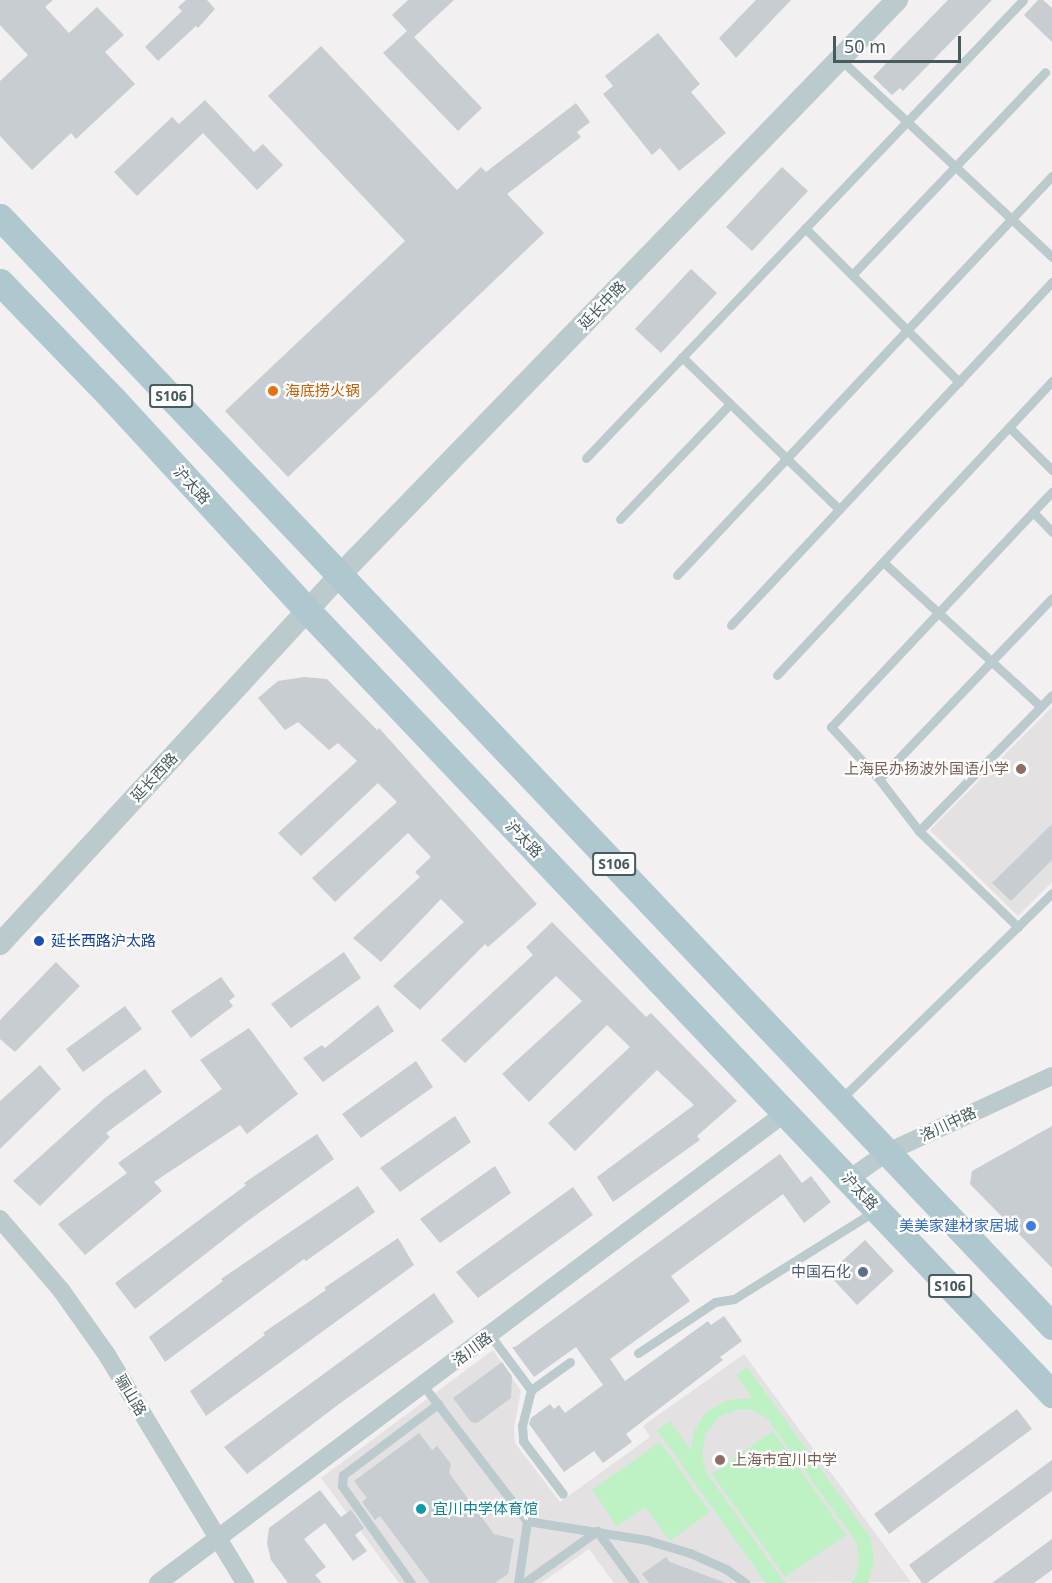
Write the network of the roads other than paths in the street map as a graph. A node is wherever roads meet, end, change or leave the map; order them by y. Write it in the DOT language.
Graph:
graph roads {
  1 [pos="897,0"];
  2 [pos="1023,0"];
  3 [pos="841,59"];
  4 [pos="1045,72"];
  5 [pos="907,121"];
  6 [pos="956,167"];
  7 [pos="1052,176"];
  8 [pos="0,217"];
  9 [pos="1011,219"];
  10 [pos="806,228"];
  11 [pos="1052,257"];
  12 [pos="852,275"];
  13 [pos="0,282"];
  14 [pos="1052,282"];
  15 [pos="907,330"];
  16 [pos="681,357"];
  17 [pos="959,381"];
  18 [pos="1052,381"];
  19 [pos="730,404"];
  20 [pos="1009,427"];
  21 [pos="586,458"];
  22 [pos="786,459"];
  23 [pos="1052,470"];
  24 [pos="1052,492"];
  25 [pos="839,509"];
  26 [pos="1033,512"];
  27 [pos="620,519"];
  28 [pos="1052,532"];
  29 [pos="883,562"];
  30 [pos="340,575"];
  31 [pos="677,575"];
  32 [pos="1052,598"];
  33 [pos="307,610"];
  34 [pos="938,613"];
  35 [pos="731,624"];
  36 [pos="991,662"];
  37 [pos="777,675"];
  38 [pos="1052,695"];
  39 [pos="1041,707"];
  40 [pos="879,779"];
  41 [pos="920,831"];
  42 [pos="1052,893"];
  43 [pos="1018,927"];
  44 [pos="0,944"];
  45 [pos="1052,1076"];
  46 [pos="839,1101"];
  47 [pos="785,1113"];
  48 [pos="886,1153"];
  49 [pos="849,1179"];
  50 [pos="877,1209"];
  51 [pos="0,1219"];
  52 [pos="1052,1326"];
  53 [pos="490,1335"];
  54 [pos="638,1353"];
  55 [pos="570,1362"];
  56 [pos="423,1385"];
  57 [pos="531,1390"];
  58 [pos="1052,1394"];
  59 [pos="438,1404"];
  60 [pos="563,1494"];
  61 [pos="528,1521"];
  62 [pos="597,1531"];
  63 [pos="218,1538"];
  64 [pos="158,1583"];
  65 [pos="245,1583"];
  66 [pos="411,1583"];
  67 [pos="518,1583"];
  68 [pos="524,1583"];
  69 [pos="635,1583"];
  70 [pos="745,1583"];
  1 -- 3 [label="street, 延长中路"];
  2 -- 5 [label="lane"];
  3 -- 5 [label="lane"];
  3 -- 30 [label="street, 延长中路"];
  4 -- 6 [label="lane"];
  5 -- 6 [label="lane"];
  5 -- 10 [label="lane"];
  6 -- 9 [label="lane"];
  6 -- 12 [label="lane"];
  7 -- 9 [label="lane"];
  8 -- 30 [label="main road, S106"];
  9 -- 11 [label="lane"];
  9 -- 15 [label="lane"];
  10 -- 12 [label="lane"];
  10 -- 16 [label="lane"];
  12 -- 15 [label="lane"];
  13 -- 33 [label="main road, 沪太路 / S106"];
  14 -- 17 [label="lane"];
  15 -- 17 [label="lane"];
  15 -- 22 [label="lane"];
  16 -- 19 [label="lane"];
  16 -- 21 [label="lane"];
  17 -- 25 [label="lane"];
  18 -- 20 [label="lane"];
  19 -- 22 [label="lane"];
  19 -- 27 [label="lane"];
  20 -- 23 [label="lane"];
  20 -- 29 [label="lane"];
  22 -- 25 [label="lane"];
  22 -- 31 [label="lane"];
  24 -- 26 [label="lane"];
  25 -- 35 [label="lane"];
  26 -- 28 [label="lane"];
  26 -- 34 [label="lane"];
  29 -- 34 [label="lane"];
  29 -- 37 [label="lane"];
  30 -- 33 [label="street, 延长中路"];
  30 -- 46 [label="main road, S106"];
  32 -- 36 [label="lane"];
  33 -- 44 [label="street, 延长西路"];
  33 -- 47 [label="main road, 沪太路 / S106"];
  34 -- 36 [label="lane"];
  34 -- 40 [label="lane"];
  36 -- 39 [label="lane"];
  36 -- 40 [label="lane"];
  38 -- 39 [label="lane"];
  39 -- 41 [label="lane"];
  40 -- 41 [label="lane"];
  41 -- 43 [label="lane"];
  42 -- 43 [label="lane"];
  43 -- 46 [label="lane"];
  45 -- 48 [label="street, 洛川中路"];
  46 -- 48 [label="main road, S106"];
  47 -- 49 [label="main road, 沪太路 / S106"];
  47 -- 53 [label="street, 洛川路"];
  48 -- 49 [label="street, 洛川中路"];
  48 -- 52 [label="main road, S106"];
  49 -- 50 [label="main road, 沪太路 / S106"];
  50 -- 54 [label="lane"];
  50 -- 58 [label="main road, 沪太路 / S106"];
  51 -- 63 [label="street, 骊山路"];
  53 -- 56 [label="street, 洛川路"];
  53 -- 57 [label="lane"];
  55 -- 57 [label="lane"];
  56 -- 59 [label="lane"];
  56 -- 63 [label="street, 洛川路"];
  57 -- 60 [label="lane"];
  59 -- 61 [label="lane"];
  59 -- 66 [label="lane"];
  61 -- 62 [label="lane"];
  61 -- 67 [label="lane"];
  62 -- 68 [label="lane"];
  62 -- 69 [label="lane"];
  62 -- 70 [label="lane"];
  63 -- 64 [label="street, 洛川路"];
  63 -- 65 [label="street, 骊山路"];
}
